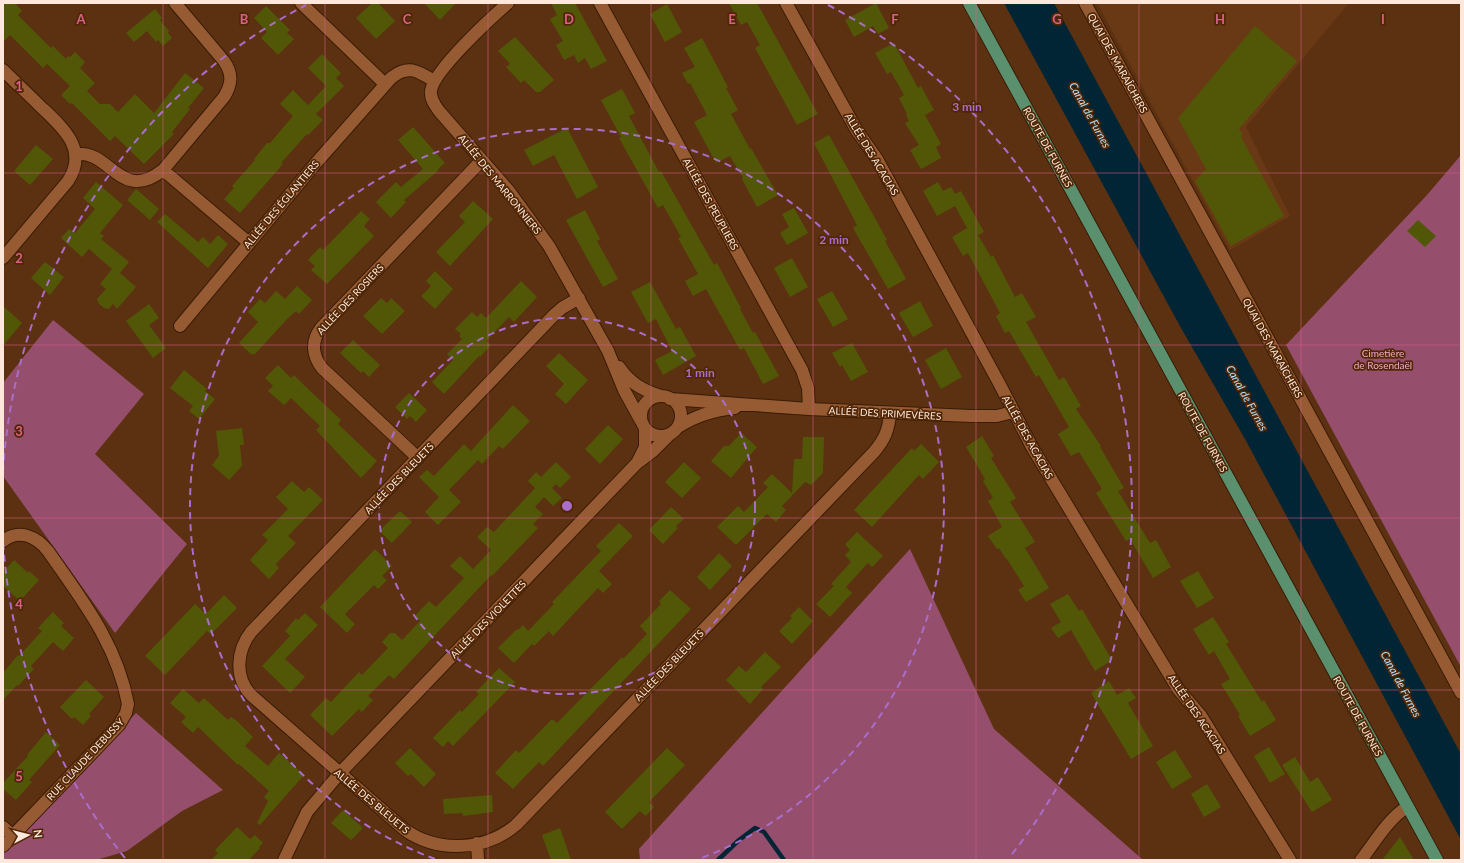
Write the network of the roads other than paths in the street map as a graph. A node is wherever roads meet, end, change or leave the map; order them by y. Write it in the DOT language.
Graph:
graph roads {
  1 [pos="175,3"];
  2 [pos="301,3"];
  3 [pos="508,3"];
  4 [pos="600,3"];
  5 [pos="786,3"];
  6 [pos="969,3"];
  7 [pos="1085,3"];
  8 [pos="3,70"];
  9 [pos="434,80"];
  10 [pos="385,84"];
  11 [pos="75,154"];
  12 [pos="482,160"];
  13 [pos="162,170"];
  14 [pos="249,243"];
  15 [pos="3,258"];
  16 [pos="579,298"];
  17 [pos="180,326"];
  18 [pos="608,351"];
  19 [pos="666,397"];
  20 [pos="756,406"];
  21 [pos="809,409"];
  22 [pos="1013,412"];
  23 [pos="890,413"];
  24 [pos="643,425"];
  25 [pos="673,431"];
  26 [pos="418,458"];
  27 [pos="636,464"];
  28 [pos="3,541"];
  29 [pos="1461,693"];
  30 [pos="339,774"];
  31 [pos="1408,807"];
  32 [pos="3,827"];
  33 [pos="13,836"];
  34 [pos="477,843"];
  35 [pos="3,846"];
  36 [pos="284,860"];
  37 [pos="478,860"];
  38 [pos="1290,860"];
  39 [pos="1361,860"];
  40 [pos="1437,860"];
  1 -- 13 [label="street"];
  2 -- 10 [label="street"];
  3 -- 9 [label="street"];
  4 -- 21 [label="street, ALLÉE DES PEUPLIERS"];
  5 -- 22 [label="street, ALLÉE DES ACACIAS"];
  6 -- 31 [label="main road, ROUTE DE FURNES"];
  7 -- 29 [label="street, QUAI DES MARAÎCHERS"];
  8 -- 11 [label="street"];
  9 -- 10 [label="street, ALLÉE DES ÉGLANTIERS"];
  9 -- 12 [label="street, ALLÉE DES MARRONNIERS"];
  10 -- 14 [label="street, ALLÉE DES ÉGLANTIERS"];
  11 -- 13 [label="street"];
  11 -- 15 [label="street"];
  12 -- 16 [label="street, ALLÉE DES MARRONNIERS"];
  12 -- 26 [label="street, ALLÉE DES ROSIERS"];
  13 -- 14 [label="street"];
  14 -- 17 [label="street, ALLÉE DES ÉGLANTIERS"];
  16 -- 18 [label="street, ALLÉE DES MARRONNIERS"];
  16 -- 26 [label="street, ALLÉE DES BLEUETS"];
  18 -- 19 [label="street, ALLÉE DES MARRONNIERS"];
  18 -- 24 [label="street, ALLÉE DES MARRONNIERS"];
  19 -- 20 [label="street, ALLÉE DES PRIMEVÈRES"];
  19 -- 24 [label="street"];
  19 -- 25 [label="street"];
  20 -- 21 [label="street, ALLÉE DES PRIMEVÈRES"];
  20 -- 25 [label="street, ALLÉE DES PRIMEVÈRES"];
  21 -- 23 [label="street, ALLÉE DES PRIMEVÈRES"];
  22 -- 23 [label="street, ALLÉE DES PRIMEVÈRES"];
  22 -- 38 [label="street, ALLÉE DES ACACIAS"];
  23 -- 34 [label="street, ALLÉE DES BLEUETS"];
  24 -- 25 [label="street"];
  24 -- 27 [label="street, ALLÉE DES VIOLETTES"];
  25 -- 27 [label="street, ALLÉE DES VIOLETTES"];
  26 -- 30 [label="street, ALLÉE DES BLEUETS"];
  27 -- 30 [label="street, ALLÉE DES VIOLETTES"];
  28 -- 33 [label="street, RUE CLAUDE DEBUSSY"];
  30 -- 34 [label="street, ALLÉE DES BLEUETS"];
  30 -- 36 [label="street, ALLÉE DES VIOLETTES"];
  31 -- 39 [label="street"];
  31 -- 40 [label="main road, ROUTE DE FURNES"];
  32 -- 33 [label="street"];
  33 -- 35 [label="street, RUE CLAUDE DEBUSSY"];
  34 -- 37 [label="street"];
}
